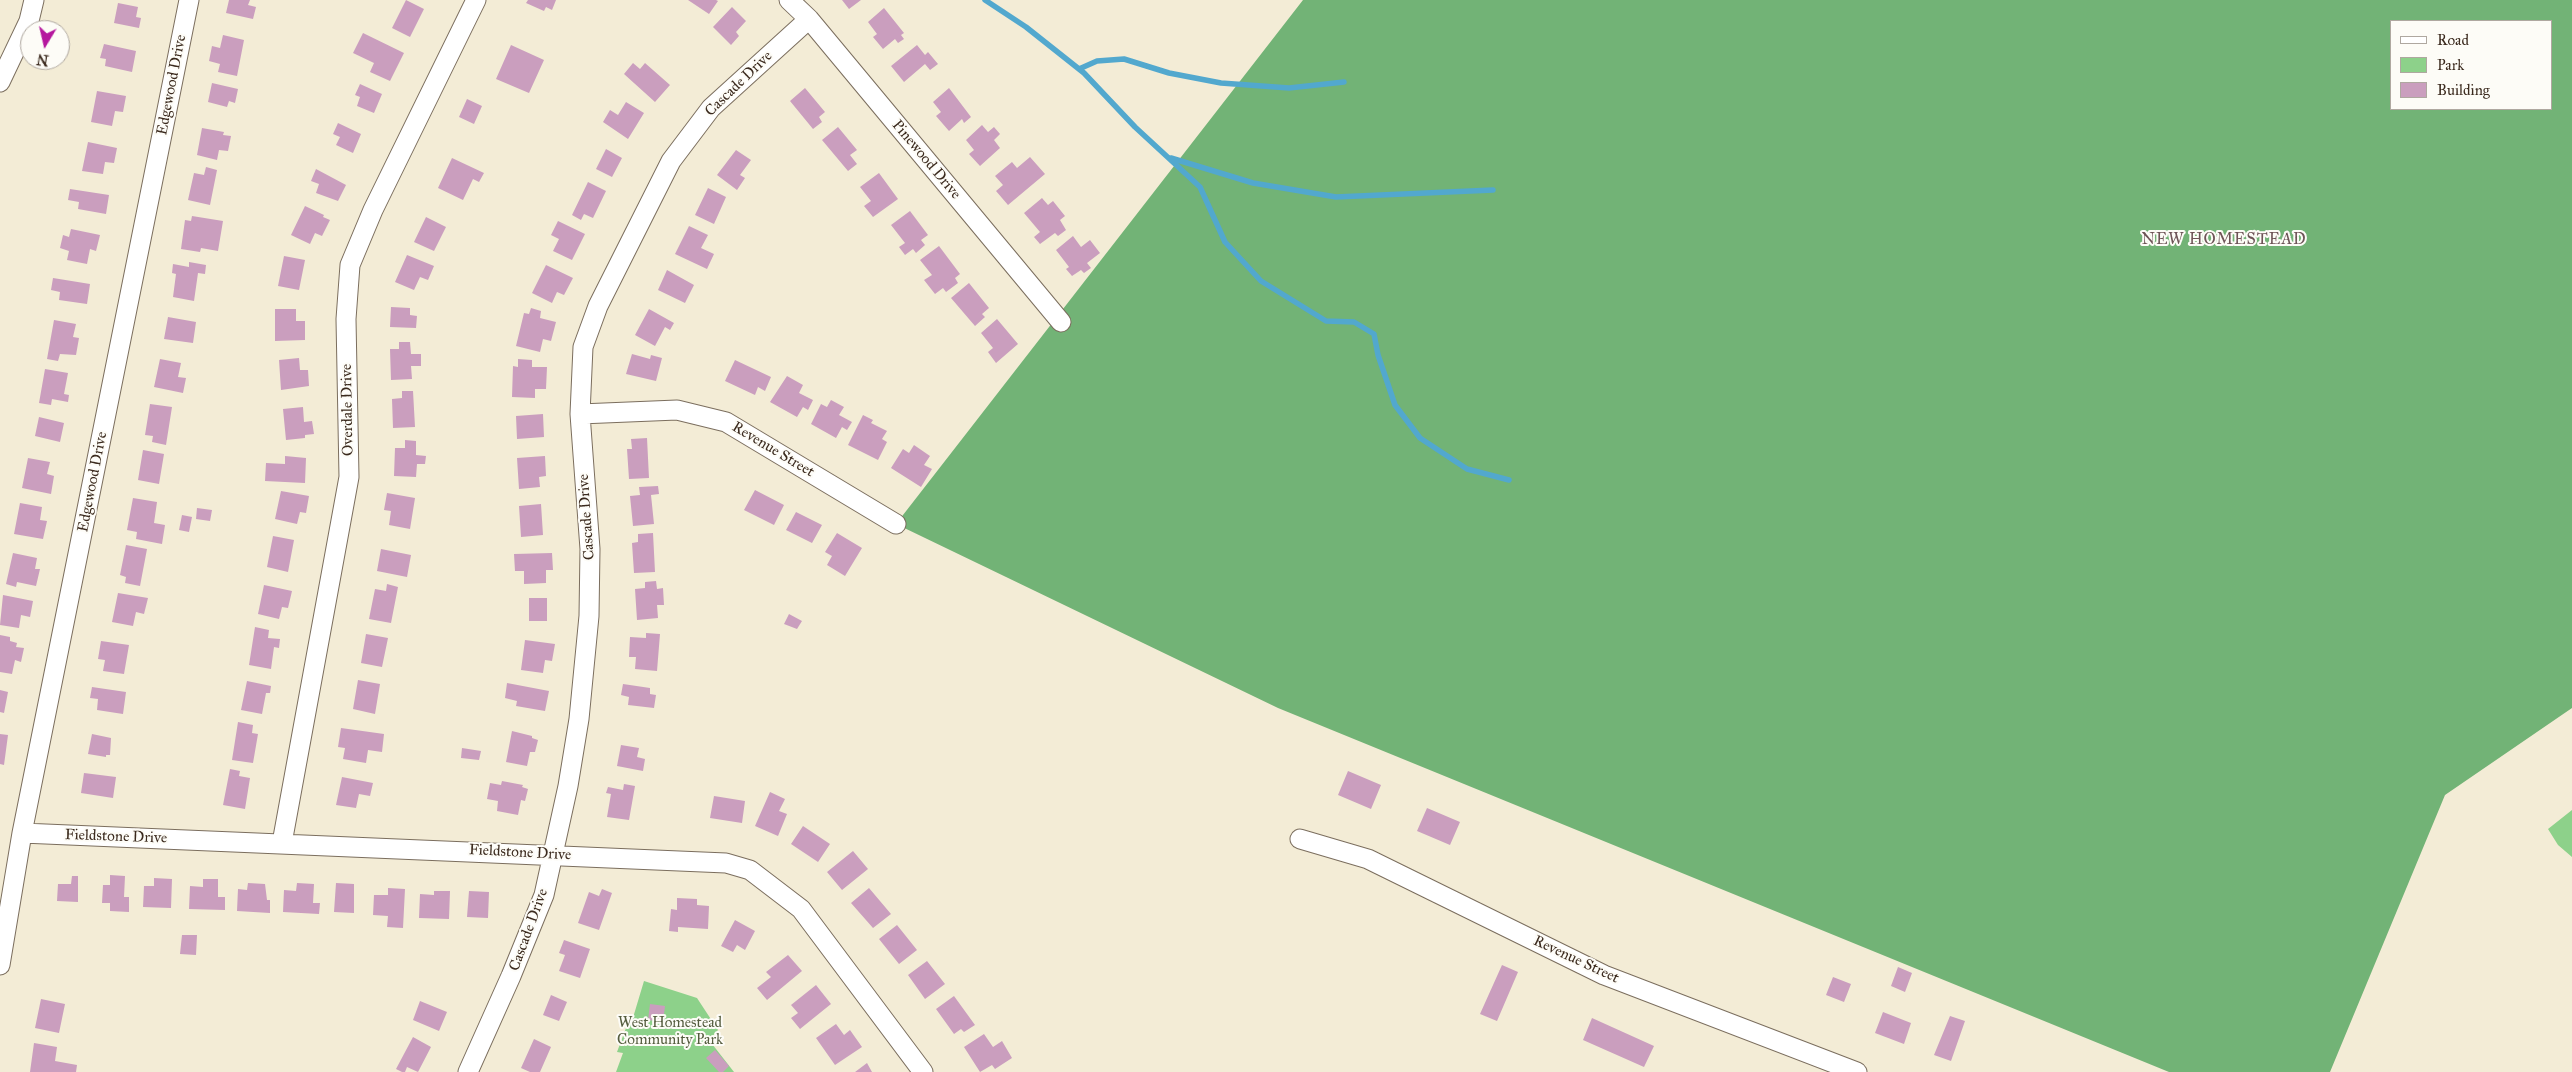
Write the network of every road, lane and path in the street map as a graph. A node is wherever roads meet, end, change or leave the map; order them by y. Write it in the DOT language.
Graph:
graph roads {
  1 [pos="34,0"];
  2 [pos="189,0"];
  3 [pos="476,0"];
  4 [pos="789,0"];
  5 [pos="809,19"];
  6 [pos="0,82"];
  7 [pos="1061,322"];
  8 [pos="580,414"];
  9 [pos="896,524"];
  10 [pos="22,833"];
  11 [pos="1300,839"];
  12 [pos="282,843"];
  13 [pos="552,854"];
  14 [pos="0,965"];
  15 [pos="468,1072"];
  16 [pos="923,1072"];
  17 [pos="1857,1072"];
  1 -- 6 [label="street"];
  2 -- 10 [label="street, Edgewood Drive"];
  3 -- 12 [label="street, Overdale Drive"];
  4 -- 5 [label="street, Pinewood Drive"];
  5 -- 7 [label="street, Pinewood Drive"];
  5 -- 8 [label="street, Cascade Drive"];
  8 -- 9 [label="street, Revenue Street"];
  8 -- 13 [label="street, Cascade Drive"];
  10 -- 12 [label="street, Fieldstone Drive"];
  10 -- 14 [label="street, Edgewood Drive"];
  11 -- 17 [label="street, Revenue Street"];
  12 -- 13 [label="street, Fieldstone Drive"];
  13 -- 15 [label="street, Cascade Drive"];
  13 -- 16 [label="street, Fieldstone Drive"];
}
